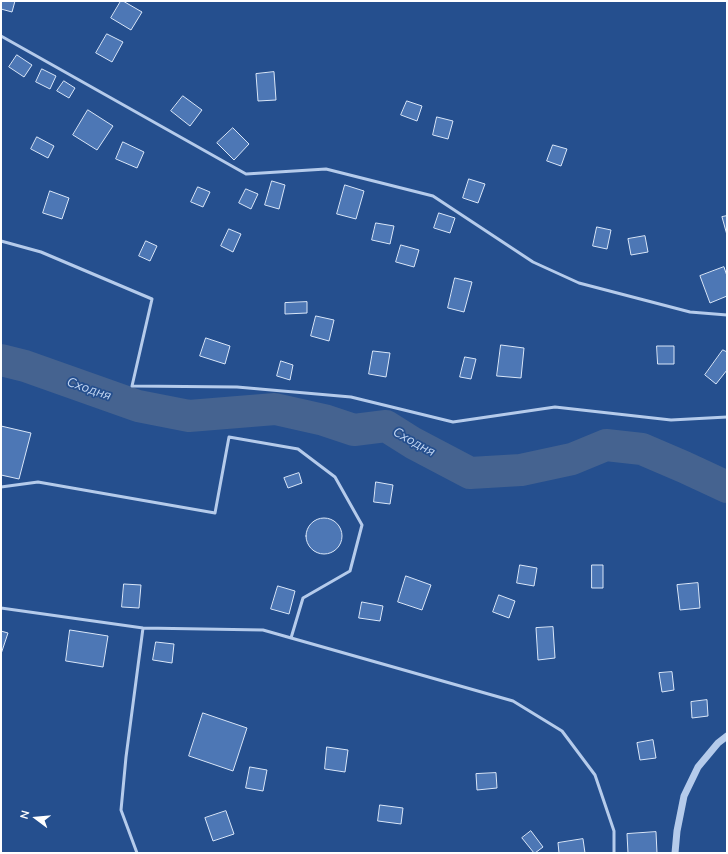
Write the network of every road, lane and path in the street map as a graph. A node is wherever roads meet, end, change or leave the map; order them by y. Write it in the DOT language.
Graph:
graph roads {
  1 [pos="1,36"];
  2 [pos="1,241"];
  3 [pos="727,314"];
  4 [pos="727,417"];
  5 [pos="1,487"];
  6 [pos="1,608"];
  7 [pos="142,628"];
  8 [pos="291,638"];
  9 [pos="727,736"];
  10 [pos="137,853"];
  11 [pos="614,853"];
  12 [pos="675,853"];
  1 -- 3 [label="lane"];
  2 -- 4 [label="lane"];
  5 -- 8 [label="lane"];
  6 -- 7 [label="lane"];
  7 -- 8 [label="lane"];
  7 -- 10 [label="lane"];
  8 -- 11 [label="lane"];
  9 -- 12 [label="street"];
}
